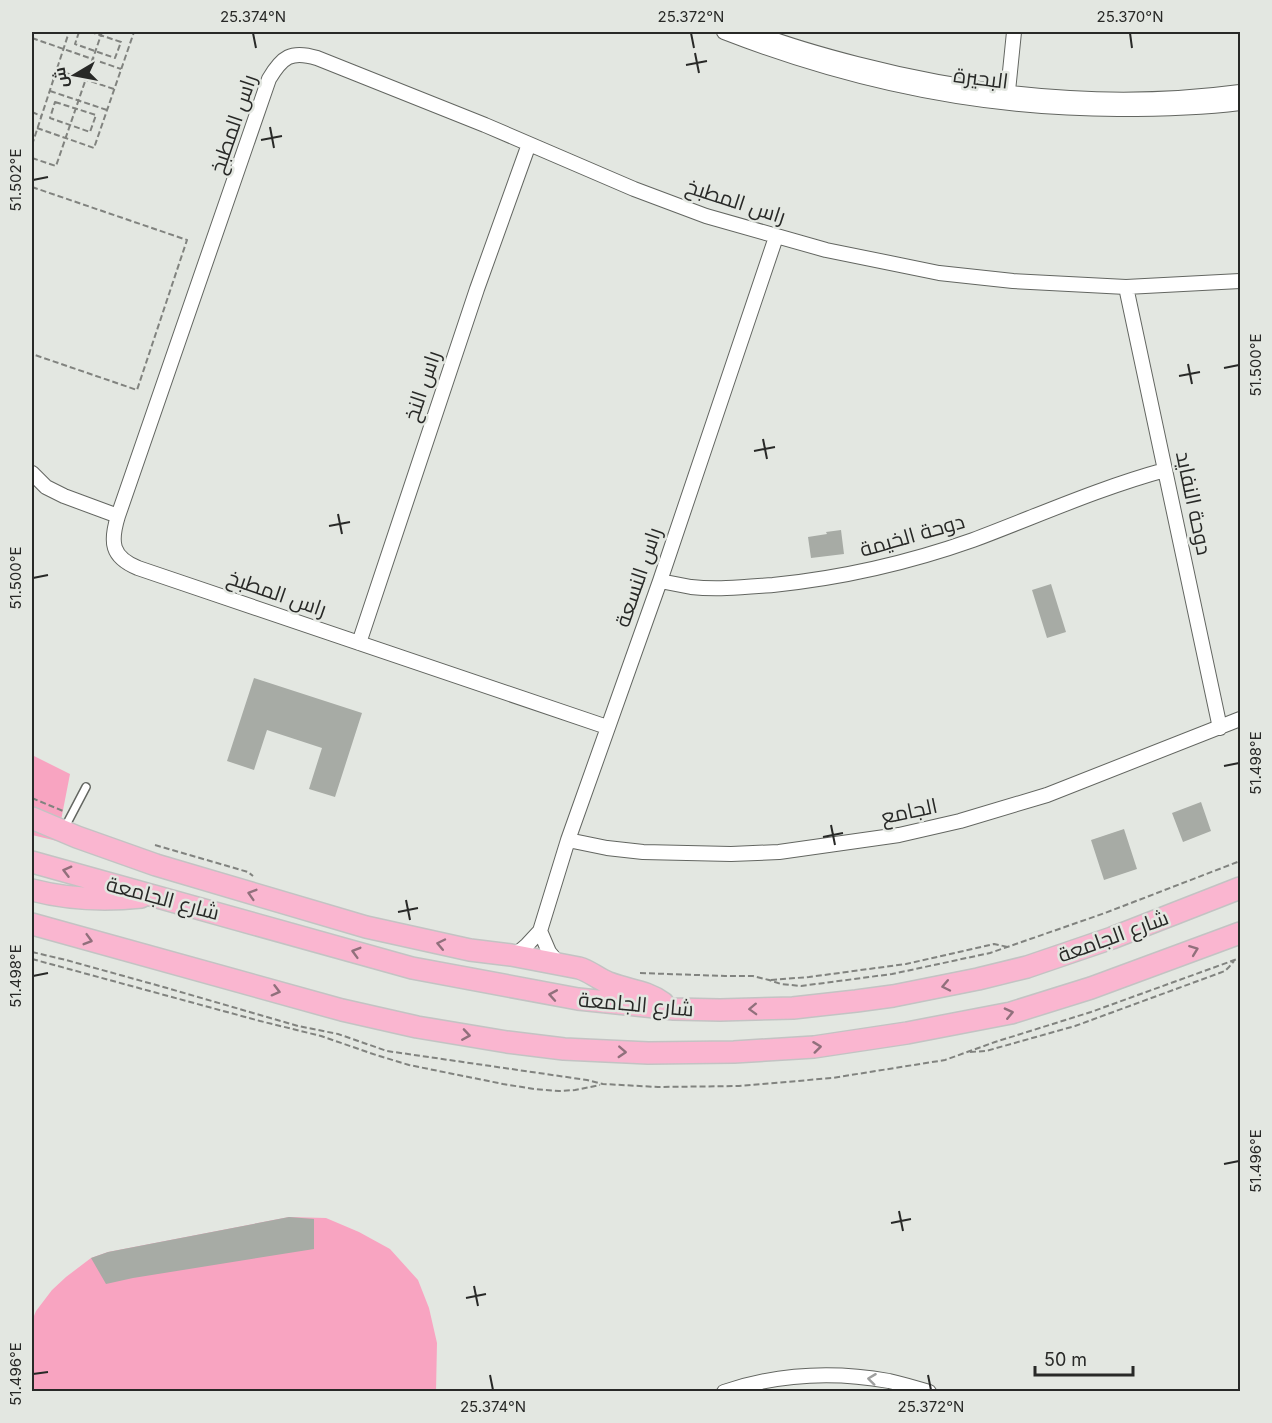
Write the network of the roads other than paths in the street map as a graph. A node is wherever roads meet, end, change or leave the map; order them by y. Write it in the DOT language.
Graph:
graph roads {
  1 [pos="724,32"];
  2 [pos="753,32"];
  3 [pos="1014,32"];
  4 [pos="1240,92"];
  5 [pos="1007,97"];
  6 [pos="1240,103"];
  7 [pos="529,144"];
  8 [pos="776,237"];
  9 [pos="1240,281"];
  10 [pos="1126,287"];
  11 [pos="1166,470"];
  12 [pos="32,473"];
  13 [pos="118,516"];
  14 [pos="660,581"];
  15 [pos="359,643"];
  16 [pos="1240,719"];
  17 [pos="608,727"];
  18 [pos="1220,728"];
  19 [pos="86,787"];
  20 [pos="32,818"];
  21 [pos="67,823"];
  22 [pos="568,840"];
  23 [pos="32,861"];
  24 [pos="1240,888"];
  25 [pos="32,890"];
  26 [pos="156,895"];
  27 [pos="32,924"];
  28 [pos="540,931"];
  29 [pos="1240,933"];
  30 [pos="505,955"];
  31 [pos="559,964"];
  32 [pos="412,968"];
  33 [pos="674,1009"];
  34 [pos="724,1392"];
  35 [pos="929,1392"];
  1 -- 5 [label="street, البحيرة"];
  2 -- 5 [label="street, البحيرة"];
  3 -- 5 [label="street"];
  4 -- 5 [label="street, البحيرة"];
  5 -- 6 [label="street, البحيرة"];
  7 -- 8 [label="street, راس المطبخ"];
  7 -- 13 [label="street, راس المطبخ"];
  7 -- 15 [label="street, راس النخ"];
  8 -- 10 [label="street, راس المطبخ"];
  8 -- 14 [label="street, راس النسعة"];
  9 -- 10 [label="street, راس المطبخ"];
  10 -- 11 [label="street, دوحة النفايد"];
  11 -- 14 [label="street, دوحة الخيمة"];
  11 -- 18 [label="street, دوحة النفايد"];
  12 -- 13 [label="street"];
  13 -- 15 [label="street, راس المطبخ"];
  14 -- 17 [label="street, راس النسعة"];
  15 -- 17 [label="street, راس المطبخ"];
  16 -- 18 [label="street, الجامع"];
  17 -- 22 [label="street, راس النسعة"];
  18 -- 22 [label="street, الجامع"];
  19 -- 21 [label="lane"];
  20 -- 21 [label="main road"];
  30 -- 21 [label="main road, one-way"];
  22 -- 28 [label="street, راس النسعة"];
  26 -- 23 [label="main road, شارع الجامعة, one-way"];
  24 -- 33 [label="main road, شارع الجامعة, one-way"];
  25 -- 26 [label="main road"];
  32 -- 26 [label="main road, شارع الجامعة, one-way"];
  27 -- 29 [label="main road, شارع الجامعة, one-way"];
  28 -- 30 [label="street, راس النسعة"];
  28 -- 31 [label="street"];
  30 -- 31 [label="main road"];
  30 -- 32 [label="main road"];
  31 -- 33 [label="main road"];
  33 -- 32 [label="main road, شارع الجامعة, one-way"];
  35 -- 34 [label="street, one-way"];
}
